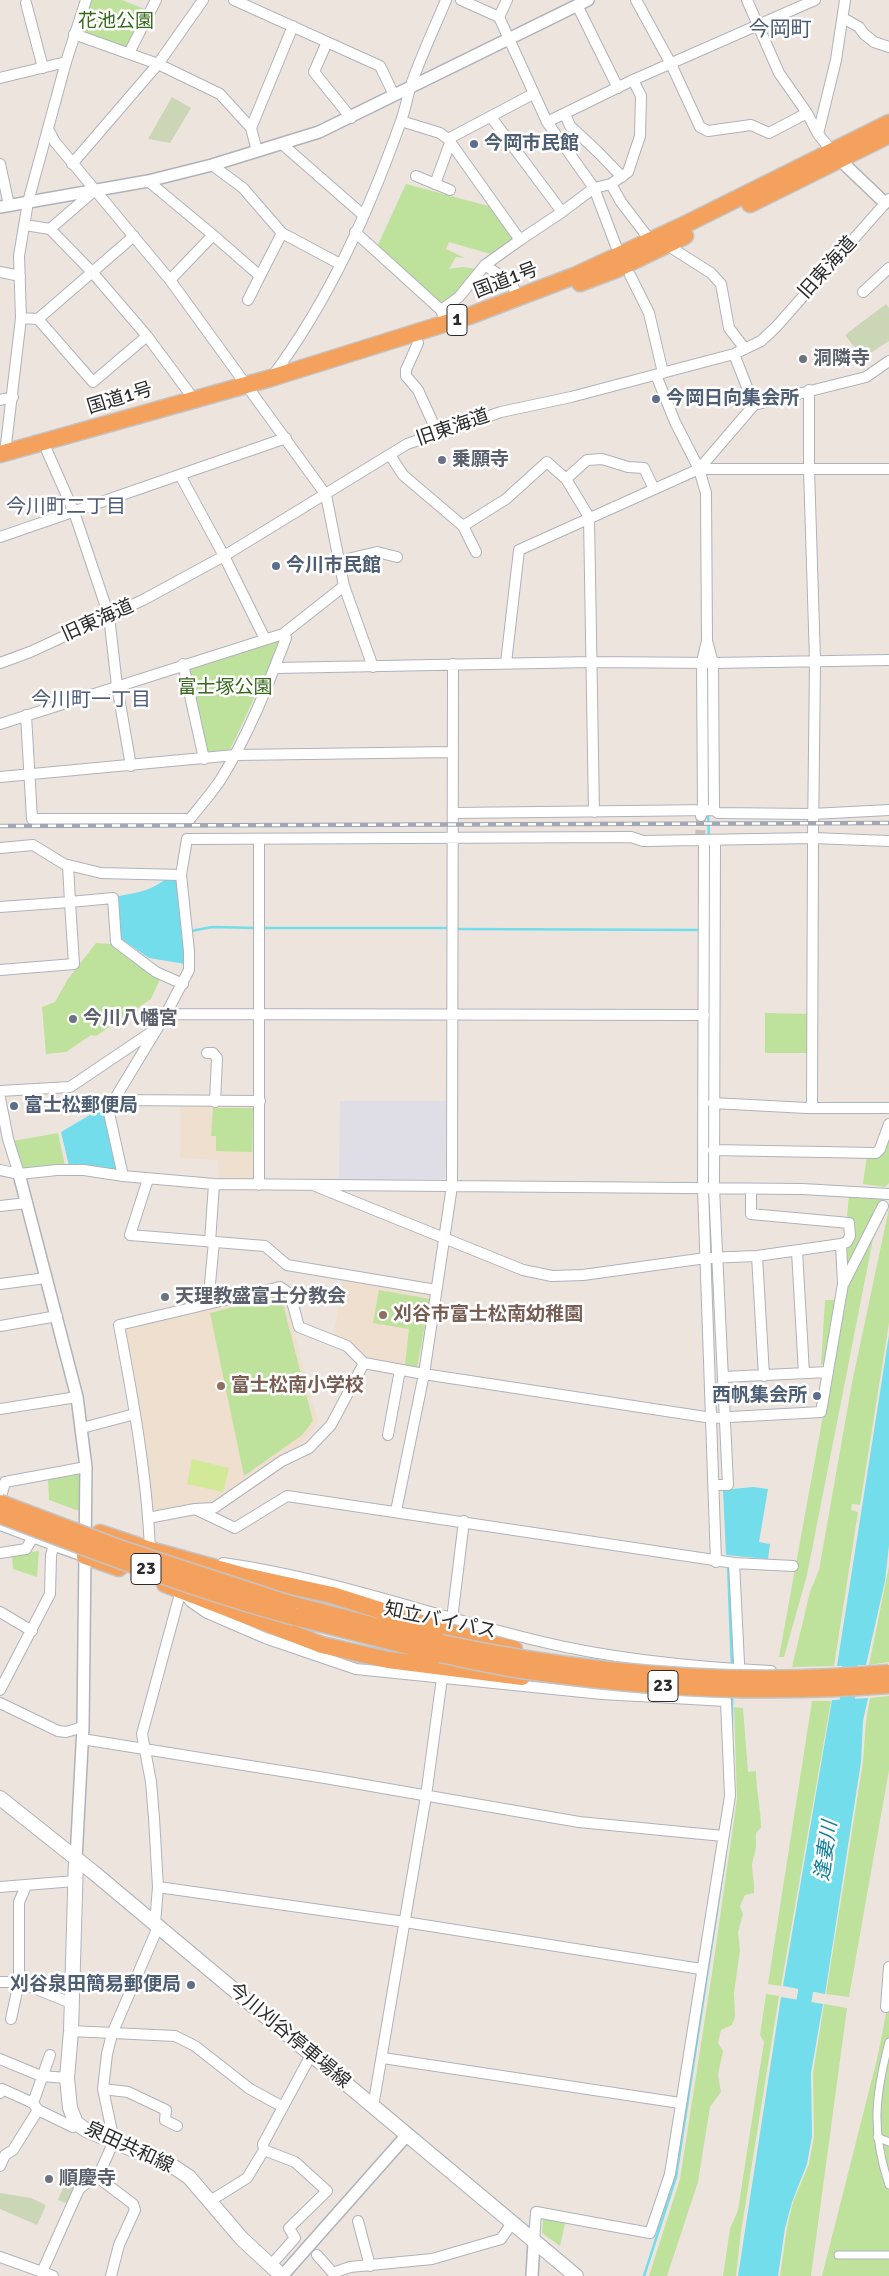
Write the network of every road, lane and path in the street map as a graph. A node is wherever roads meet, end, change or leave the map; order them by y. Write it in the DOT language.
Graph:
graph roads {
  1 [pos="86,0"];
  2 [pos="156,0"];
  3 [pos="203,0"];
  4 [pos="234,0"];
  5 [pos="446,0"];
  6 [pos="461,0"];
  7 [pos="507,0"];
  8 [pos="636,0"];
  9 [pos="747,0"];
  10 [pos="815,0"];
  11 [pos="845,0"];
  12 [pos="26,2"];
  13 [pos="583,2"];
  14 [pos="500,17"];
  15 [pos="843,18"];
  16 [pos="758,25"];
  17 [pos="293,26"];
  18 [pos="74,34"];
  19 [pos="510,39"];
  20 [pos="327,42"];
  21 [pos="889,47"];
  22 [pos="129,53"];
  23 [pos="66,62"];
  24 [pos="158,64"];
  25 [pos="671,64"];
  26 [pos="42,68"];
  27 [pos="0,78"];
  28 [pos="633,80"];
  29 [pos="410,88"];
  30 [pos="618,88"];
  31 [pos="533,94"];
  32 [pos="394,95"];
  33 [pos="807,113"];
  34 [pos="565,114"];
  35 [pos="491,117"];
  36 [pos="350,118"];
  37 [pos="401,121"];
  38 [pos="547,122"];
  39 [pos="889,123"];
  40 [pos="252,128"];
  41 [pos="48,129"];
  42 [pos="818,134"];
  43 [pos="889,135"];
  44 [pos="449,141"];
  45 [pos="282,144"];
  46 [pos="257,151"];
  47 [pos="836,155"];
  48 [pos="0,164"];
  49 [pos="72,164"];
  50 [pos="212,165"];
  51 [pos="416,176"];
  52 [pos="622,177"];
  53 [pos="148,181"];
  54 [pos="435,184"];
  55 [pos="611,184"];
  56 [pos="594,188"];
  57 [pos="450,190"];
  58 [pos="94,191"];
  59 [pos="28,202"];
  60 [pos="888,203"];
  61 [pos="5,206"];
  62 [pos="562,212"];
  63 [pos="362,214"];
  64 [pos="24,225"];
  65 [pos="50,229"];
  66 [pos="355,232"];
  67 [pos="282,233"];
  68 [pos="213,235"];
  69 [pos="134,236"];
  70 [pos="520,240"];
  71 [pos="650,240"];
  72 [pos="667,245"];
  73 [pos="616,246"];
  74 [pos="340,264"];
  75 [pos="485,265"];
  76 [pos="889,268"];
  77 [pos="0,272"];
  78 [pos="92,272"];
  79 [pos="630,275"];
  80 [pos="20,276"];
  81 [pos="260,276"];
  82 [pos="170,280"];
  83 [pos="862,292"];
  84 [pos="518,298"];
  85 [pos="248,300"];
  86 [pos="444,316"];
  87 [pos="21,318"];
  88 [pos="38,319"];
  89 [pos="147,336"];
  90 [pos="418,343"];
  91 [pos="745,349"];
  92 [pos="734,354"];
  93 [pos="889,361"];
  94 [pos="660,374"];
  95 [pos="271,378"];
  96 [pos="249,388"];
  97 [pos="809,390"];
  98 [pos="12,397"];
  99 [pos="193,398"];
  100 [pos="0,400"];
  101 [pos="754,405"];
  102 [pos="437,432"];
  103 [pos="286,438"];
  104 [pos="47,451"];
  105 [pos="390,455"];
  106 [pos="2,457"];
  107 [pos="699,469"];
  108 [pos="889,469"];
  109 [pos="809,470"];
  110 [pos="180,475"];
  111 [pos="566,479"];
  112 [pos="654,489"];
  113 [pos="326,495"];
  114 [pos="74,512"];
  115 [pos="589,518"];
  116 [pos="463,526"];
  117 [pos="0,537"];
  118 [pos="476,552"];
  119 [pos="224,556"];
  120 [pos="397,557"];
  121 [pos="339,561"];
  122 [pos="344,586"];
  123 [pos="109,616"];
  124 [pos="282,634"];
  125 [pos="265,639"];
  126 [pos="707,642"];
  127 [pos="815,660"];
  128 [pos="889,660"];
  129 [pos="593,662"];
  130 [pos="702,662"];
  131 [pos="0,663"];
  132 [pos="713,663"];
  133 [pos="183,664"];
  134 [pos="453,664"];
  135 [pos="506,664"];
  136 [pos="274,668"];
  137 [pos="373,668"];
  138 [pos="117,686"];
  139 [pos="26,715"];
  140 [pos="0,724"];
  141 [pos="452,752"];
  142 [pos="235,755"];
  143 [pos="204,759"];
  144 [pos="131,766"];
  145 [pos="29,775"];
  146 [pos="0,777"];
  147 [pos="714,810"];
  148 [pos="889,810"];
  149 [pos="594,812"];
  150 [pos="454,813"];
  151 [pos="702,813"];
  152 [pos="812,814"];
  153 [pos="453,837"];
  154 [pos="813,838"];
  155 [pos="260,839"];
  156 [pos="700,840"];
  157 [pos="715,840"];
  158 [pos="889,841"];
  159 [pos="0,848"];
  160 [pos="68,865"];
  161 [pos="180,875"];
  162 [pos="70,902"];
  163 [pos="0,908"];
  164 [pos="0,970"];
  165 [pos="183,984"];
  166 [pos="166,1014"];
  167 [pos="452,1014"];
  168 [pos="258,1015"];
  169 [pos="704,1015"];
  170 [pos="158,1027"];
  171 [pos="207,1053"];
  172 [pos="0,1091"];
  173 [pos="0,1098"];
  174 [pos="114,1100"];
  175 [pos="260,1101"];
  176 [pos="215,1102"];
  177 [pos="713,1102"];
  178 [pos="812,1108"];
  179 [pos="889,1108"];
  180 [pos="889,1124"];
  181 [pos="713,1150"];
  182 [pos="0,1170"];
  183 [pos="19,1174"];
  184 [pos="122,1176"];
  185 [pos="148,1179"];
  186 [pos="214,1184"];
  187 [pos="259,1185"];
  188 [pos="313,1185"];
  189 [pos="452,1186"];
  190 [pos="708,1188"];
  191 [pos="751,1189"];
  192 [pos="889,1194"];
  193 [pos="27,1203"];
  194 [pos="0,1206"];
  195 [pos="883,1206"];
  196 [pos="444,1236"];
  197 [pos="212,1242"];
  198 [pos="841,1244"];
  199 [pos="797,1251"];
  200 [pos="757,1256"];
  201 [pos="711,1258"];
  202 [pos="46,1278"];
  203 [pos="0,1284"];
  204 [pos="843,1284"];
  205 [pos="436,1290"];
  206 [pos="208,1304"];
  207 [pos="57,1316"];
  208 [pos="0,1326"];
  209 [pos="364,1363"];
  210 [pos="400,1370"];
  211 [pos="828,1372"];
  212 [pos="804,1373"];
  213 [pos="424,1374"];
  214 [pos="764,1376"];
  215 [pos="723,1377"];
  216 [pos="77,1397"];
  217 [pos="0,1409"];
  218 [pos="135,1414"];
  219 [pos="712,1418"];
  220 [pos="726,1419"];
  221 [pos="82,1428"];
  222 [pos="388,1435"];
  223 [pos="86,1467"];
  224 [pos="0,1482"];
  225 [pos="714,1485"];
  226 [pos="0,1497"];
  227 [pos="0,1503"];
  228 [pos="195,1509"];
  229 [pos="396,1511"];
  230 [pos="0,1515"];
  231 [pos="148,1518"];
  232 [pos="464,1521"];
  233 [pos="0,1525"];
  234 [pos="85,1528"];
  235 [pos="33,1537"];
  236 [pos="54,1545"];
  237 [pos="150,1550"];
  238 [pos="0,1553"];
  239 [pos="85,1556"];
  240 [pos="197,1562"];
  241 [pos="716,1562"];
  242 [pos="734,1563"];
  243 [pos="793,1566"];
  244 [pos="181,1590"];
  245 [pos="292,1610"];
  246 [pos="0,1612"];
  247 [pos="452,1619"];
  248 [pos="32,1631"];
  249 [pos="440,1648"];
  250 [pos="739,1663"];
  251 [pos="871,1669"];
  252 [pos="889,1673"];
  253 [pos="568,1676"];
  254 [pos="676,1676"];
  255 [pos="442,1678"];
  256 [pos="889,1685"];
  257 [pos="0,1690"];
  258 [pos="0,1703"];
  259 [pos="82,1727"];
  260 [pos="82,1739"];
  261 [pos="144,1748"];
  262 [pos="426,1796"];
  263 [pos="0,1798"];
  264 [pos="722,1836"];
  265 [pos="76,1859"];
  266 [pos="75,1881"];
  267 [pos="26,1886"];
  268 [pos="0,1887"];
  269 [pos="158,1887"];
  270 [pos="405,1922"];
  271 [pos="156,1925"];
  272 [pos="889,1967"];
  273 [pos="701,1969"];
  274 [pos="0,1982"];
  275 [pos="19,1982"];
  276 [pos="71,2003"];
  277 [pos="886,2007"];
  278 [pos="11,2019"];
  279 [pos="71,2031"];
  280 [pos="112,2034"];
  281 [pos="889,2042"];
  282 [pos="50,2055"];
  283 [pos="311,2055"];
  284 [pos="383,2058"];
  285 [pos="0,2059"];
  286 [pos="41,2076"];
  287 [pos="67,2078"];
  288 [pos="103,2089"];
  289 [pos="0,2093"];
  290 [pos="680,2103"];
  291 [pos="35,2106"];
  292 [pos="283,2107"];
  293 [pos="373,2107"];
  294 [pos="76,2123"];
  295 [pos="177,2126"];
  296 [pos="407,2136"];
  297 [pos="877,2137"];
  298 [pos="114,2141"];
  299 [pos="889,2142"];
  300 [pos="264,2150"];
  301 [pos="0,2166"];
  302 [pos="96,2176"];
  303 [pos="889,2185"];
  304 [pos="210,2201"];
  305 [pos="358,2222"];
  306 [pos="512,2223"];
  307 [pos="534,2242"];
  308 [pos="317,2255"];
  309 [pos="838,2255"];
  310 [pos="889,2255"];
  311 [pos="0,2257"];
  312 [pos="271,2265"];
  313 [pos="22,2266"];
  314 [pos="370,2266"];
  315 [pos="42,2272"];
  316 [pos="18,2276"];
  317 [pos="53,2276"];
  318 [pos="111,2276"];
  319 [pos="283,2276"];
  320 [pos="532,2276"];
  321 [pos="576,2276"];
  1 -- 18 [label="street"];
  2 -- 22 [label="street"];
  3 -- 24 [label="street"];
  4 -- 17 [label="street"];
  5 -- 29 [label="street"];
  6 -- 14 [label="street"];
  7 -- 14 [label="street"];
  8 -- 25 [label="street"];
  9 -- 16 [label="street"];
  10 -- 16 [label="street"];
  11 -- 15 [label="street"];
  12 -- 26 [label="street"];
  13 -- 19 [label="street"];
  13 -- 30 [label="street"];
  14 -- 19 [label="street"];
  15 -- 21 [label="street"];
  15 -- 42 [label="street"];
  16 -- 25 [label="street"];
  16 -- 33 [label="street"];
  17 -- 20 [label="street"];
  17 -- 40 [label="street"];
  18 -- 22 [label="street"];
  18 -- 23 [label="street"];
  19 -- 29 [label="street"];
  19 -- 31 [label="street"];
  20 -- 32 [label="street"];
  20 -- 36 [label="street"];
  22 -- 24 [label="street"];
  23 -- 26 [label="street"];
  23 -- 41 [label="street"];
  24 -- 40 [label="street"];
  24 -- 49 [label="street"];
  25 -- 28 [label="street"];
  25 -- 33 [label="street"];
  26 -- 27 [label="street"];
  28 -- 30 [label="street"];
  28 -- 52 [label="street"];
  29 -- 32 [label="street"];
  29 -- 37 [label="street"];
  30 -- 34 [label="street"];
  31 -- 35 [label="street"];
  31 -- 38 [label="street"];
  32 -- 36 [label="street"];
  33 -- 42 [label="street"];
  34 -- 38 [label="street"];
  34 -- 52 [label="street"];
  35 -- 44 [label="street"];
  35 -- 62 [label="street"];
  36 -- 45 [label="street"];
  37 -- 44 [label="street"];
  37 -- 63 [label="street"];
  38 -- 56 [label="street"];
  39 -- 47 [label="highway, 国道1号 / 1"];
  40 -- 46 [label="street"];
  41 -- 49 [label="street"];
  41 -- 59 [label="street"];
  42 -- 47 [label="street"];
  43 -- 47 [label="highway, 国道1号 / 1"];
  44 -- 54 [label="street"];
  44 -- 70 [label="street"];
  45 -- 46 [label="street"];
  45 -- 63 [label="street"];
  46 -- 50 [label="street"];
  47 -- 60 [label="street"];
  47 -- 71 [label="highway, 国道1号 / 1"];
  47 -- 72 [label="highway, 国道1号 / 1"];
  48 -- 61 [label="street"];
  49 -- 58 [label="street"];
  50 -- 53 [label="street"];
  50 -- 67 [label="street"];
  51 -- 54 [label="street"];
  52 -- 55 [label="street"];
  53 -- 58 [label="street"];
  53 -- 68 [label="street"];
  54 -- 57 [label="street"];
  55 -- 56 [label="street"];
  55 -- 71 [label="street"];
  56 -- 62 [label="street"];
  56 -- 73 [label="street"];
  58 -- 59 [label="street"];
  58 -- 65 [label="street"];
  58 -- 69 [label="street"];
  59 -- 61 [label="street"];
  59 -- 64 [label="street"];
  60 -- 91 [label="street, 旧東海道"];
  62 -- 70 [label="street"];
  63 -- 66 [label="street"];
  64 -- 65 [label="street"];
  64 -- 80 [label="street"];
  65 -- 78 [label="street"];
  66 -- 74 [label="street"];
  66 -- 86 [label="street"];
  67 -- 74 [label="street"];
  67 -- 81 [label="street"];
  68 -- 81 [label="street"];
  68 -- 82 [label="street"];
  69 -- 78 [label="street"];
  69 -- 82 [label="street"];
  70 -- 75 [label="street"];
  71 -- 84 [label="highway, 国道1号 / 1"];
  72 -- 90 [label="highway, 国道1号 / 1"];
  72 -- 91 [label="street"];
  74 -- 95 [label="street"];
  75 -- 84 [label="street"];
  75 -- 86 [label="street"];
  76 -- 83 [label="street"];
  77 -- 80 [label="street"];
  78 -- 88 [label="street"];
  78 -- 89 [label="street"];
  79 -- 94 [label="street"];
  80 -- 87 [label="street"];
  81 -- 85 [label="street"];
  82 -- 96 [label="street"];
  84 -- 86 [label="highway, 国道1号 / 1"];
  86 -- 95 [label="highway, 国道1号 / 1"];
  87 -- 88 [label="street"];
  87 -- 98 [label="street"];
  88 -- 89 [label="street"];
  89 -- 99 [label="street"];
  90 -- 96 [label="highway, 国道1号 / 1"];
  90 -- 102 [label="street"];
  91 -- 92 [label="street, 旧東海道"];
  92 -- 94 [label="street, 旧東海道"];
  92 -- 101 [label="street"];
  93 -- 97 [label="street"];
  94 -- 102 [label="street, 旧東海道"];
  94 -- 107 [label="street"];
  95 -- 96 [label="highway, 国道1号 / 1"];
  96 -- 99 [label="highway, 国道1号 / 1"];
  96 -- 103 [label="street"];
  96 -- 104 [label="highway, 国道1号 / 1"];
  97 -- 101 [label="street"];
  97 -- 109 [label="street"];
  98 -- 100 [label="street"];
  98 -- 106 [label="street"];
  99 -- 106 [label="highway, 国道1号 / 1"];
  101 -- 107 [label="street"];
  102 -- 105 [label="street, 旧東海道"];
  103 -- 110 [label="street"];
  103 -- 113 [label="street"];
  104 -- 106 [label="highway, 国道1号 / 1"];
  104 -- 114 [label="street"];
  105 -- 113 [label="street, 旧東海道"];
  105 -- 116 [label="street"];
  107 -- 109 [label="street"];
  107 -- 112 [label="street"];
  107 -- 126 [label="street"];
  108 -- 109 [label="street"];
  109 -- 127 [label="street"];
  110 -- 114 [label="street"];
  110 -- 119 [label="street"];
  111 -- 112 [label="street"];
  111 -- 115 [label="street"];
  111 -- 116 [label="street"];
  112 -- 115 [label="street"];
  113 -- 119 [label="street, 旧東海道"];
  113 -- 121 [label="street"];
  114 -- 117 [label="street"];
  114 -- 123 [label="street"];
  115 -- 129 [label="street"];
  115 -- 135 [label="street"];
  116 -- 118 [label="street"];
  119 -- 123 [label="street, 旧東海道"];
  119 -- 125 [label="street"];
  120 -- 121 [label="street"];
  121 -- 122 [label="street"];
  122 -- 124 [label="street"];
  122 -- 137 [label="street"];
  123 -- 131 [label="street, 旧東海道"];
  123 -- 138 [label="street"];
  124 -- 125 [label="street"];
  124 -- 136 [label="street"];
  125 -- 133 [label="street"];
  126 -- 130 [label="street"];
  126 -- 132 [label="street"];
  127 -- 128 [label="street"];
  127 -- 132 [label="street"];
  127 -- 152 [label="street"];
  129 -- 130 [label="street"];
  129 -- 135 [label="street"];
  129 -- 149 [label="street"];
  130 -- 132 [label="street"];
  130 -- 151 [label="street"];
  132 -- 147 [label="street"];
  133 -- 138 [label="street"];
  133 -- 143 [label="street"];
  134 -- 135 [label="street"];
  134 -- 137 [label="street"];
  134 -- 141 [label="street"];
  136 -- 137 [label="street"];
  136 -- 142 [label="street"];
  138 -- 139 [label="street"];
  138 -- 144 [label="street"];
  139 -- 140 [label="street"];
  139 -- 145 [label="street"];
  141 -- 142 [label="street"];
  141 -- 150 [label="street"];
  142 -- 143 [label="street"];
  142 -- 145 [label="street"];
  143 -- 144 [label="street"];
  144 -- 145 [label="street"];
  145 -- 146 [label="street"];
  147 -- 151 [label="street"];
  147 -- 152 [label="street"];
  148 -- 152 [label="street"];
  149 -- 150 [label="street"];
  149 -- 151 [label="street"];
  150 -- 153 [label="street"];
  152 -- 154 [label="street"];
  153 -- 155 [label="street"];
  153 -- 156 [label="street"];
  153 -- 167 [label="street"];
  154 -- 157 [label="street"];
  154 -- 158 [label="street"];
  154 -- 178 [label="street"];
  155 -- 161 [label="street"];
  155 -- 168 [label="street"];
  156 -- 157 [label="street"];
  156 -- 169 [label="street"];
  157 -- 177 [label="street"];
  159 -- 160 [label="street"];
  160 -- 161 [label="street"];
  160 -- 162 [label="street"];
  161 -- 165 [label="street"];
  162 -- 163 [label="street"];
  162 -- 164 [label="street"];
  162 -- 165 [label="street"];
  165 -- 166 [label="street"];
  166 -- 168 [label="street"];
  166 -- 170 [label="street"];
  167 -- 168 [label="street"];
  167 -- 169 [label="street"];
  167 -- 189 [label="street"];
  168 -- 175 [label="street"];
  169 -- 190 [label="street"];
  170 -- 172 [label="street"];
  170 -- 174 [label="street"];
  171 -- 176 [label="street"];
  173 -- 183 [label="street"];
  174 -- 176 [label="street"];
  174 -- 184 [label="street"];
  175 -- 176 [label="street"];
  175 -- 187 [label="street"];
  177 -- 178 [label="street"];
  177 -- 181 [label="street"];
  178 -- 179 [label="street"];
  180 -- 181 [label="street"];
  181 -- 190 [label="street"];
  182 -- 183 [label="street"];
  183 -- 184 [label="street"];
  183 -- 193 [label="street"];
  184 -- 185 [label="street"];
  185 -- 186 [label="street"];
  185 -- 197 [label="street"];
  186 -- 187 [label="street"];
  186 -- 197 [label="street"];
  187 -- 188 [label="street"];
  188 -- 189 [label="street"];
  188 -- 196 [label="street"];
  189 -- 190 [label="street"];
  189 -- 196 [label="street"];
  190 -- 191 [label="street"];
  190 -- 201 [label="street"];
  191 -- 192 [label="street"];
  191 -- 198 [label="street"];
  193 -- 194 [label="street"];
  193 -- 202 [label="street"];
  195 -- 204 [label="street"];
  196 -- 201 [label="street"];
  196 -- 205 [label="street"];
  197 -- 205 [label="street"];
  197 -- 206 [label="street"];
  198 -- 199 [label="street"];
  198 -- 204 [label="street"];
  199 -- 200 [label="street"];
  199 -- 212 [label="street"];
  200 -- 201 [label="street"];
  200 -- 214 [label="street"];
  201 -- 215 [label="street"];
  201 -- 219 [label="street"];
  202 -- 203 [label="street"];
  202 -- 207 [label="street"];
  204 -- 211 [label="street"];
  205 -- 213 [label="street"];
  206 -- 209 [label="street"];
  206 -- 218 [label="street"];
  207 -- 208 [label="street"];
  207 -- 216 [label="street"];
  209 -- 210 [label="street"];
  209 -- 228 [label="street"];
  210 -- 213 [label="street"];
  210 -- 222 [label="street"];
  211 -- 212 [label="street"];
  211 -- 220 [label="street"];
  212 -- 214 [label="street"];
  213 -- 219 [label="street"];
  213 -- 229 [label="street"];
  214 -- 215 [label="street"];
  215 -- 220 [label="street"];
  216 -- 217 [label="street"];
  216 -- 221 [label="street"];
  218 -- 221 [label="street"];
  218 -- 231 [label="street"];
  219 -- 220 [label="street"];
  219 -- 225 [label="street"];
  220 -- 225 [label="street"];
  221 -- 223 [label="street"];
  223 -- 224 [label="street"];
  223 -- 226 [label="street"];
  223 -- 234 [label="street"];
  225 -- 241 [label="street"];
  226 -- 234 [label="street"];
  227 -- 245 [label="highway, 知立バイパス / 23, bridge"];
  228 -- 229 [label="street"];
  228 -- 231 [label="street"];
  229 -- 232 [label="street"];
  230 -- 245 [label="highway, 知立バイパス / 23, bridge"];
  231 -- 237 [label="street"];
  232 -- 241 [label="street"];
  232 -- 247 [label="street"];
  233 -- 235 [label="street"];
  234 -- 237 [label="highway"];
  234 -- 239 [label="street"];
  235 -- 236 [label="street"];
  235 -- 238 [label="street"];
  236 -- 239 [label="street"];
  236 -- 248 [label="street"];
  237 -- 240 [label="highway"];
  239 -- 244 [label="highway"];
  239 -- 259 [label="street"];
  240 -- 247 [label="street"];
  240 -- 254 [label="highway"];
  241 -- 242 [label="street"];
  242 -- 243 [label="street"];
  242 -- 250 [label="street"];
  244 -- 253 [label="highway"];
  244 -- 255 [label="street"];
  244 -- 261 [label="street"];
  245 -- 249 [label="highway, 知立バイパス / 23"];
  246 -- 248 [label="street"];
  247 -- 251 [label="street"];
  248 -- 257 [label="street"];
  249 -- 253 [label="highway, 知立バイパス / 23, bridge"];
  249 -- 254 [label="highway, 知立バイパス / 23, bridge"];
  252 -- 254 [label="highway, 知立バイパス / 23, bridge"];
  253 -- 256 [label="highway, 知立バイパス / 23, bridge"];
  255 -- 262 [label="street"];
  255 -- 264 [label="street"];
  258 -- 259 [label="street"];
  259 -- 260 [label="street"];
  260 -- 261 [label="street"];
  260 -- 265 [label="street"];
  261 -- 262 [label="street"];
  261 -- 269 [label="street"];
  262 -- 264 [label="street"];
  262 -- 270 [label="street"];
  263 -- 265 [label="main road, 今川刈谷停車場線"];
  264 -- 273 [label="street"];
  265 -- 266 [label="main road, 泉田共和線"];
  265 -- 271 [label="main road, 今川刈谷停車場線"];
  266 -- 267 [label="street"];
  266 -- 276 [label="main road, 泉田共和線"];
  267 -- 268 [label="street"];
  267 -- 275 [label="street"];
  269 -- 270 [label="street"];
  269 -- 271 [label="street"];
  270 -- 273 [label="street"];
  270 -- 284 [label="street"];
  271 -- 280 [label="street"];
  271 -- 283 [label="main road, 今川刈谷停車場線"];
  272 -- 277 [label="street"];
  273 -- 290 [label="street"];
  274 -- 275 [label="street"];
  275 -- 276 [label="street"];
  275 -- 278 [label="street"];
  276 -- 279 [label="main road, 泉田共和線"];
  279 -- 280 [label="street"];
  279 -- 287 [label="main road, 泉田共和線"];
  280 -- 288 [label="street"];
  280 -- 292 [label="street"];
  281 -- 297 [label="street"];
  282 -- 286 [label="street"];
  283 -- 292 [label="street"];
  283 -- 293 [label="main road, 今川刈谷停車場線"];
  284 -- 290 [label="street"];
  284 -- 293 [label="street"];
  285 -- 286 [label="street"];
  286 -- 287 [label="street"];
  286 -- 291 [label="street"];
  287 -- 294 [label="main road, 泉田共和線"];
  288 -- 295 [label="street"];
  288 -- 298 [label="street"];
  289 -- 291 [label="street"];
  290 -- 307 [label="street"];
  291 -- 294 [label="street"];
  291 -- 301 [label="street"];
  292 -- 300 [label="street"];
  293 -- 296 [label="main road, 今川刈谷停車場線"];
  294 -- 298 [label="main road, 泉田共和線"];
  296 -- 306 [label="main road, 今川刈谷停車場線"];
  296 -- 319 [label="street"];
  297 -- 299 [label="street"];
  297 -- 303 [label="street"];
  298 -- 302 [label="street"];
  298 -- 304 [label="main road, 泉田共和線"];
  300 -- 304 [label="street"];
  300 -- 312 [label="street"];
  302 -- 315 [label="street"];
  302 -- 318 [label="street"];
  304 -- 312 [label="main road, 泉田共和線"];
  305 -- 314 [label="street"];
  306 -- 307 [label="main road, 今川刈谷停車場線"];
  306 -- 314 [label="street"];
  307 -- 320 [label="street"];
  307 -- 321 [label="main road, 今川刈谷停車場線"];
  308 -- 314 [label="street"];
  309 -- 310 [label="street"];
  311 -- 313 [label="street"];
  312 -- 319 [label="main road, 泉田共和線"];
  313 -- 315 [label="street"];
  313 -- 316 [label="street"];
  315 -- 317 [label="street"];
}
